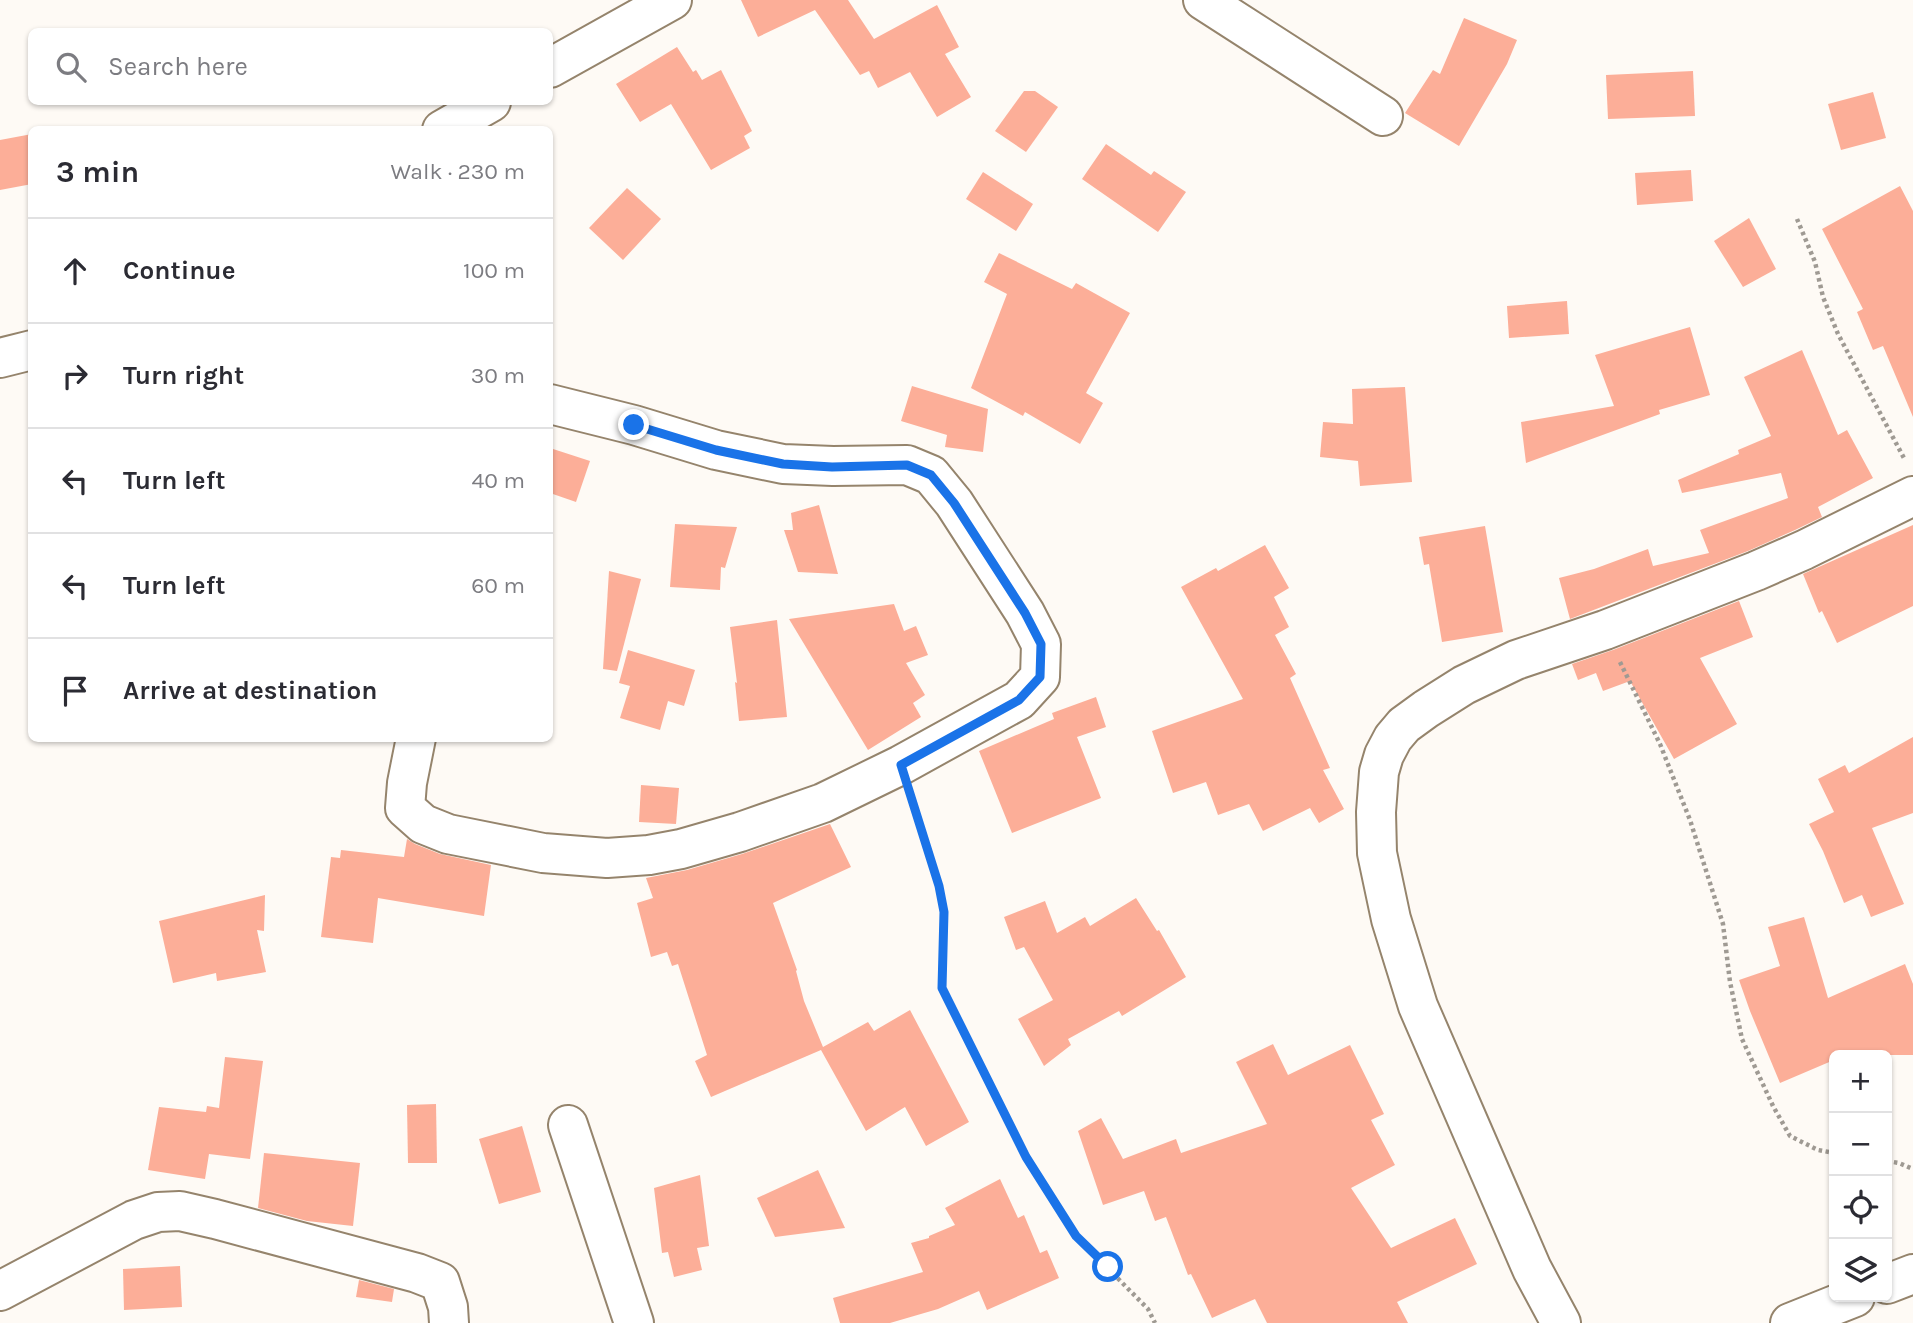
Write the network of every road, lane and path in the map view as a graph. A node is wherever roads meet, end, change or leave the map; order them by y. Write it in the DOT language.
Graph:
graph roads {
  1 [pos="672,0"];
  2 [pos="1203,0"];
  3 [pos="553,66"];
  4 [pos="486,105"];
  5 [pos="1384,116"];
  6 [pos="449,126"];
  7 [pos="1797,219"];
  8 [pos="28,351"];
  9 [pos="0,358"];
  10 [pos="553,405"];
  11 [pos="1910,482"];
  12 [pos="1605,629"];
  13 [pos="415,742"];
  14 [pos="901,765"];
  15 [pos="568,1125"];
  16 [pos="1829,1152"];
  17 [pos="1892,1162"];
  18 [pos="1913,1169"];
  19 [pos="1913,1274"];
  20 [pos="1892,1282"];
  21 [pos="0,1291"];
  22 [pos="1842,1302"];
  23 [pos="449,1323"];
  24 [pos="634,1323"];
  25 [pos="1155,1323"];
  26 [pos="1561,1323"];
  27 [pos="1790,1323"];
  1 -- 3 [label="street"];
  2 -- 5 [label="street"];
  4 -- 6 [label="street"];
  7 -- 11 [label="path"];
  8 -- 9 [label="street"];
  10 -- 14 [label="street"];
  11 -- 12 [label="street"];
  12 -- 16 [label="path"];
  12 -- 26 [label="street"];
  13 -- 14 [label="street"];
  14 -- 25 [label="path"];
  15 -- 24 [label="street"];
  17 -- 18 [label="path"];
  19 -- 20 [label="street"];
  21 -- 23 [label="street"];
  22 -- 27 [label="street"];
}
